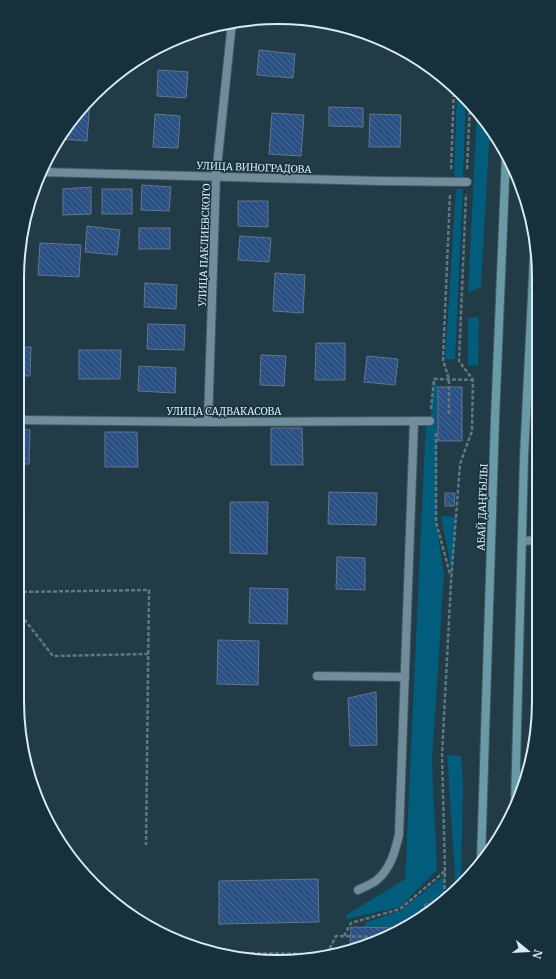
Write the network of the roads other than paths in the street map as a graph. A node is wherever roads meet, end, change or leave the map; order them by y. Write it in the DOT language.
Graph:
graph roads {
  1 [pos="231,28"];
  2 [pos="506,165"];
  3 [pos="47,172"];
  4 [pos="216,176"];
  5 [pos="467,182"];
  6 [pos="532,296"];
  7 [pos="24,420"];
  8 [pos="414,421"];
  9 [pos="430,421"];
  10 [pos="208,422"];
  11 [pos="532,540"];
  12 [pos="522,541"];
  13 [pos="317,676"];
  14 [pos="405,677"];
  15 [pos="515,792"];
  16 [pos="481,854"];
  17 [pos="358,890"];
  1 -- 4 [label="street, УЛИЦА ПАКЛИЕВСКОГО"];
  2 -- 16 [label="main road, АБАЙ ДАҢҒЫЛЫ"];
  3 -- 4 [label="street, УЛИЦА ВИНОГРАДОВА"];
  4 -- 5 [label="street, УЛИЦА ВИНОГРАДОВА"];
  4 -- 10 [label="street, УЛИЦА ПАКЛИЕВСКОГО"];
  6 -- 12 [label="main road"];
  7 -- 10 [label="street, УЛИЦА САДВАКАСОВА"];
  8 -- 9 [label="street, УЛИЦА САДВАКАСОВА"];
  8 -- 10 [label="street, УЛИЦА САДВАКАСОВА"];
  8 -- 14 [label="street"];
  11 -- 12 [label="street"];
  12 -- 15 [label="main road"];
  13 -- 14 [label="street"];
  14 -- 17 [label="street"];
}
